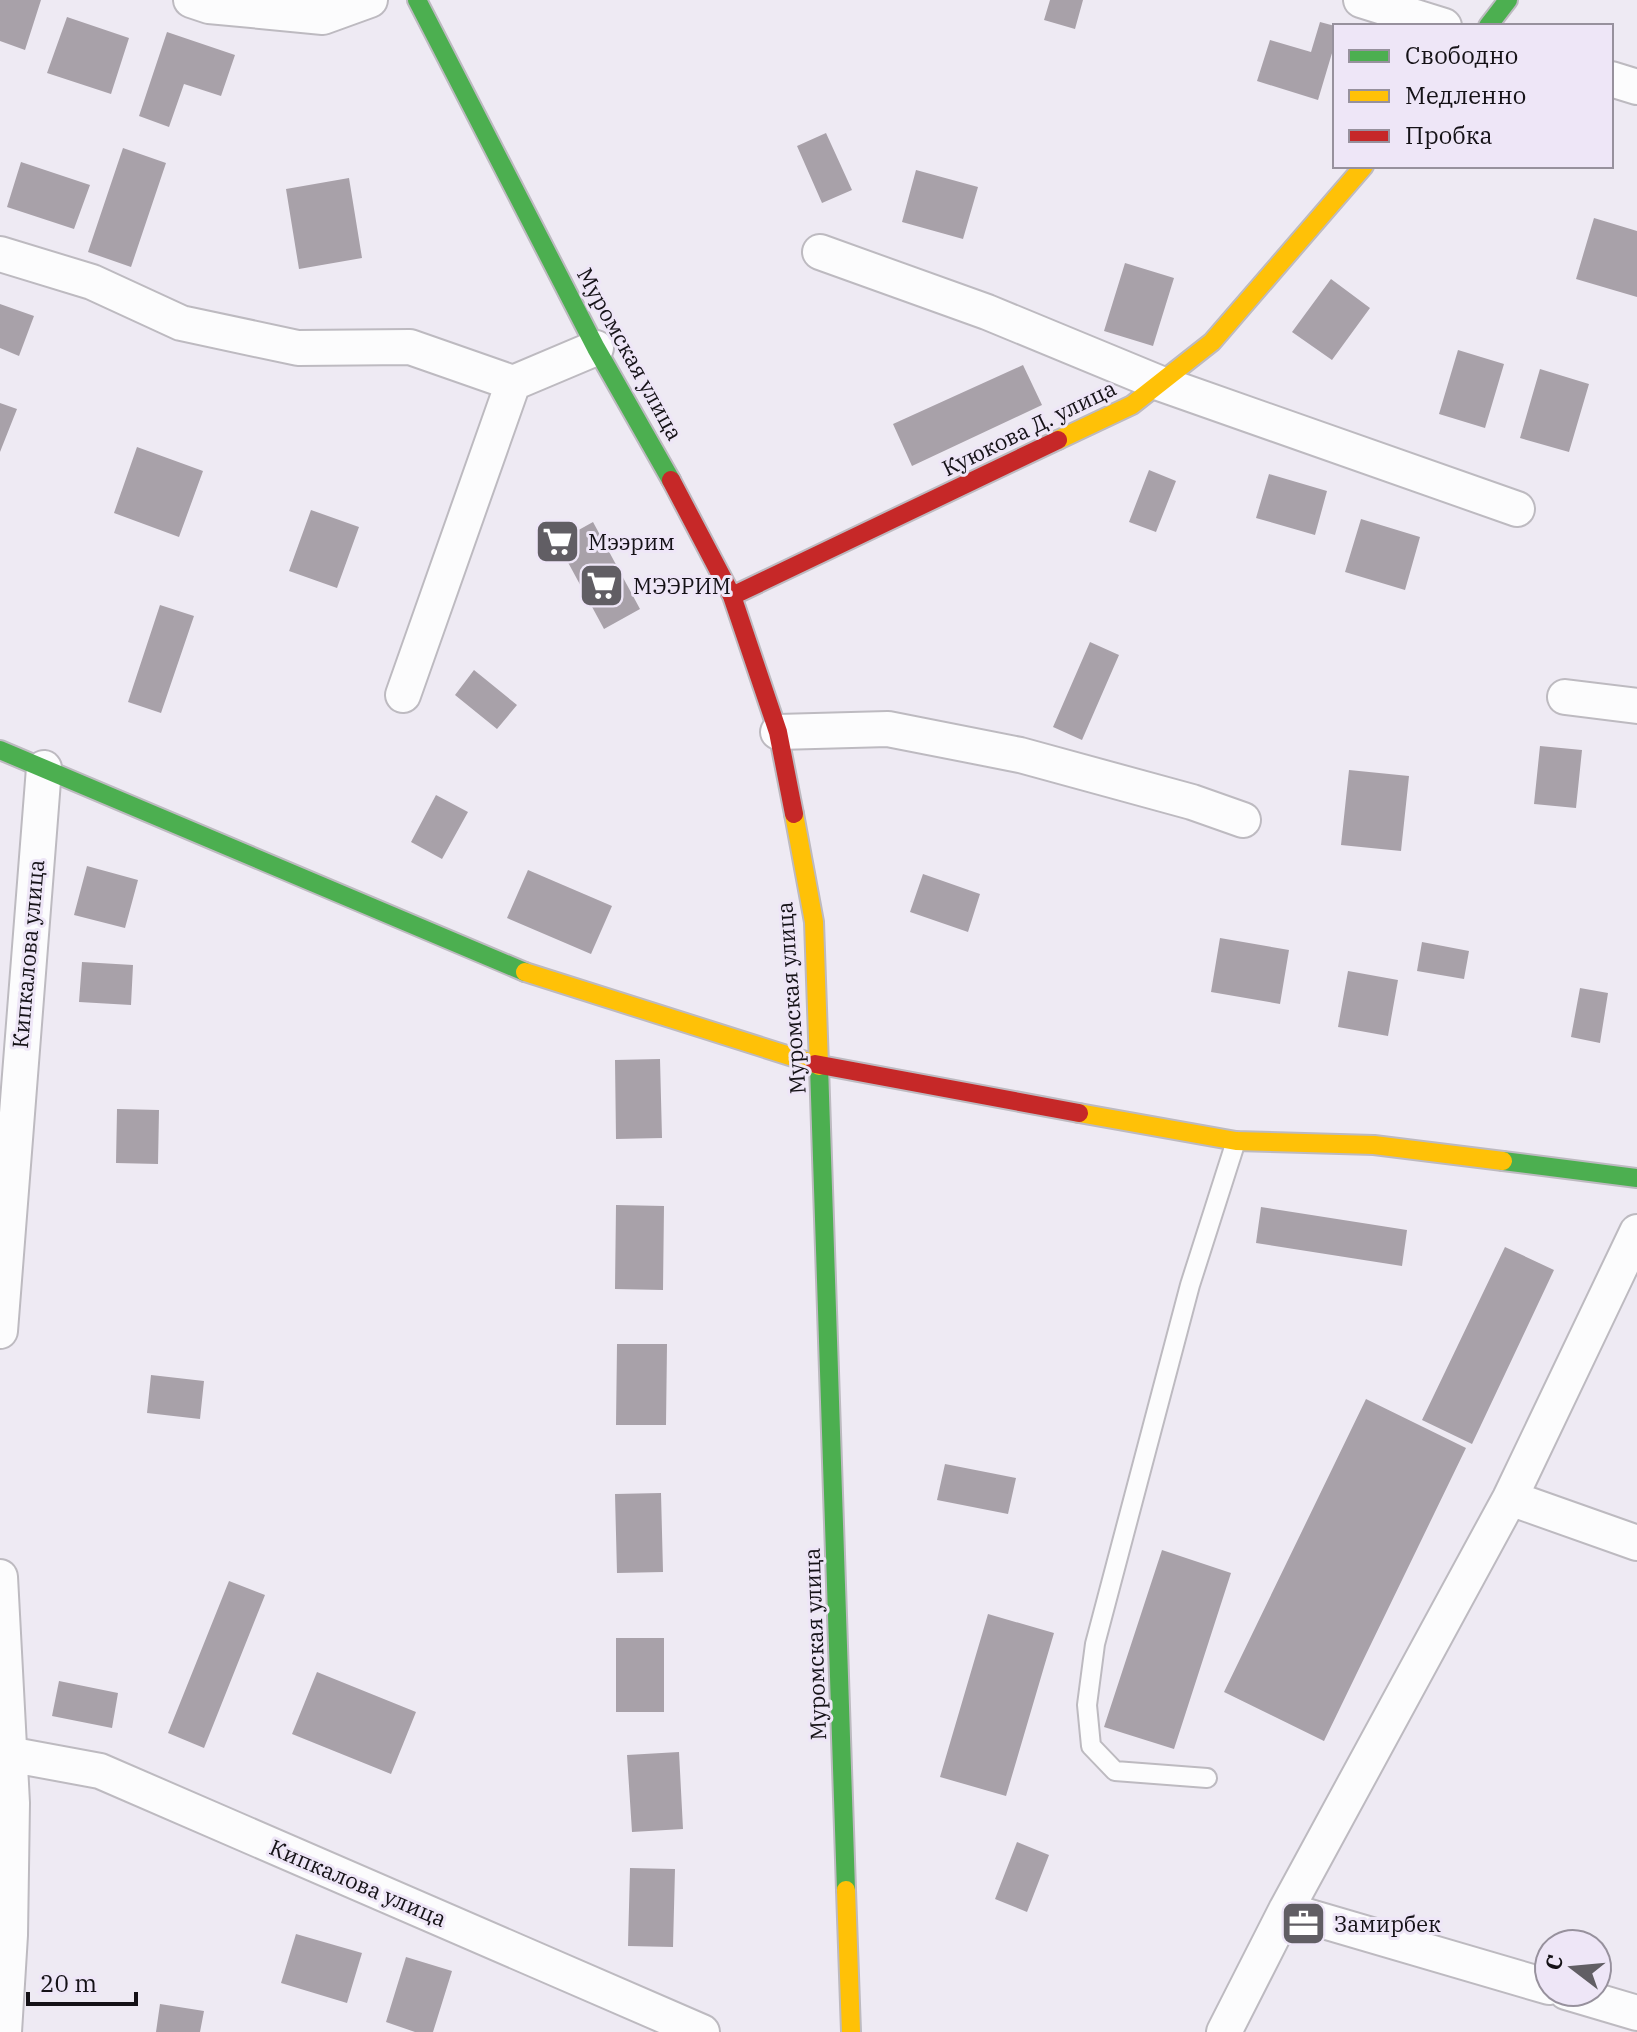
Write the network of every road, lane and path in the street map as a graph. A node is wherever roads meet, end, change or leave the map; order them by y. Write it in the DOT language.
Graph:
graph roads {
  1 [pos="191,0"];
  2 [pos="370,0"];
  3 [pos="417,0"];
  4 [pos="1361,0"];
  5 [pos="1508,0"];
  6 [pos="318,8"];
  7 [pos="1438,24"];
  8 [pos="1490,24"];
  9 [pos="1613,80"];
  10 [pos="1637,87"];
  11 [pos="1362,168"];
  12 [pos="820,252"];
  13 [pos="0,254"];
  14 [pos="596,348"];
  15 [pos="513,383"];
  16 [pos="1159,383"];
  17 [pos="1517,509"];
  18 [pos="732,596"];
  19 [pos="403,695"];
  20 [pos="1565,697"];
  21 [pos="1637,706"];
  22 [pos="778,732"];
  23 [pos="0,750"];
  24 [pos="44,768"];
  25 [pos="1243,820"];
  26 [pos="821,1066"];
  27 [pos="1236,1141"];
  28 [pos="1637,1178"];
  29 [pos="1637,1232"];
  30 [pos="0,1331"];
  31 [pos="1510,1498"];
  32 [pos="1637,1543"];
  33 [pos="0,1577"];
  34 [pos="8,1754"];
  35 [pos="1207,1778"];
  36 [pos="1286,1910"];
  37 [pos="1533,1982"];
  38 [pos="1613,2006"];
  39 [pos="1637,2013"];
  40 [pos="4,2032"];
  41 [pos="702,2032"];
  42 [pos="851,2032"];
  43 [pos="1224,2032"];
  1 -- 6 [label="street"];
  2 -- 6 [label="street"];
  3 -- 14 [label="street, Муромская улица"];
  4 -- 7 [label="street"];
  5 -- 8 [label="street"];
  9 -- 10 [label="street"];
  11 -- 16 [label="street, Куюкова Д. улица"];
  12 -- 16 [label="street"];
  13 -- 15 [label="street"];
  14 -- 15 [label="street"];
  14 -- 18 [label="street, Муромская улица"];
  15 -- 19 [label="street"];
  16 -- 17 [label="street"];
  16 -- 18 [label="street, Куюкова Д. улица"];
  18 -- 22 [label="street, Муромская улица"];
  20 -- 21 [label="street"];
  22 -- 25 [label="street"];
  22 -- 26 [label="street, Муромская улица"];
  23 -- 24 [label="street"];
  24 -- 26 [label="street"];
  24 -- 30 [label="street, Кипкалова улица"];
  26 -- 27 [label="street"];
  26 -- 42 [label="street, Муромская улица"];
  27 -- 28 [label="street"];
  27 -- 35 [label="lane"];
  29 -- 31 [label="street"];
  31 -- 32 [label="street"];
  31 -- 36 [label="street"];
  33 -- 34 [label="street"];
  34 -- 40 [label="street"];
  34 -- 41 [label="street, Кипкалова улица"];
  36 -- 37 [label="street"];
  36 -- 43 [label="street"];
  38 -- 39 [label="street"];
}
